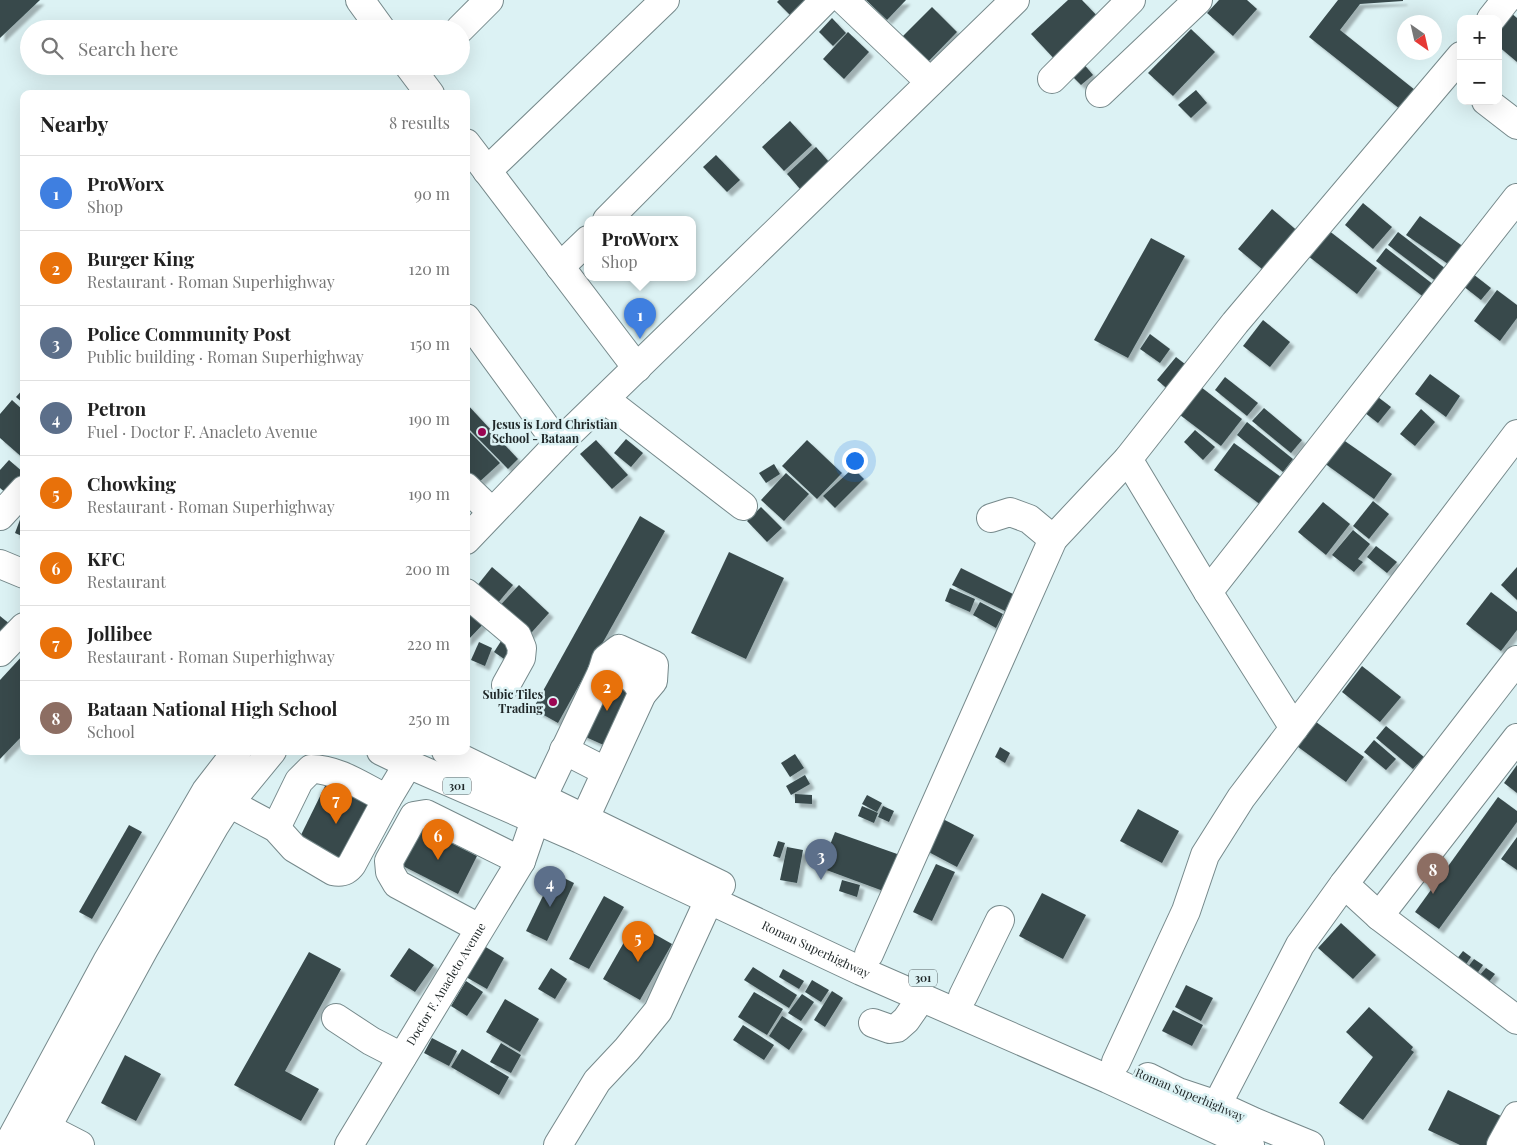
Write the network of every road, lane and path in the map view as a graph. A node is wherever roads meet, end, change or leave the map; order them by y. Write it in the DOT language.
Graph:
graph roads {
  1 [pos="360,0"];
  2 [pos="489,0"];
  3 [pos="665,0"];
  4 [pos="826,0"];
  5 [pos="844,0"];
  6 [pos="1015,0"];
  7 [pos="1131,0"];
  8 [pos="1198,0"];
  9 [pos="1506,0"];
  10 [pos="1494,15"];
  11 [pos="374,20"];
  12 [pos="469,20"];
  13 [pos="1456,70"];
  14 [pos="1052,79"];
  15 [pos="930,82"];
  16 [pos="1100,93"];
  17 [pos="1491,105"];
  18 [pos="1517,125"];
  19 [pos="470,148"];
  20 [pos="487,171"];
  21 [pos="1517,198"];
  22 [pos="611,216"];
  23 [pos="584,244"];
  24 [pos="560,267"];
  25 [pos="470,323"];
  26 [pos="637,368"];
  27 [pos="606,400"];
  28 [pos="1517,434"];
  29 [pos="558,444"];
  30 [pos="1128,459"];
  31 [pos="470,491"];
  32 [pos="20,494"];
  33 [pos="743,506"];
  34 [pos="492,512"];
  35 [pos="0,516"];
  36 [pos="991,518"];
  37 [pos="470,536"];
  38 [pos="1053,539"];
  39 [pos="0,564"];
  40 [pos="20,572"];
  41 [pos="1208,592"];
  42 [pos="470,596"];
  43 [pos="20,631"];
  44 [pos="0,652"];
  45 [pos="1517,660"];
  46 [pos="506,685"];
  47 [pos="1294,728"];
  48 [pos="1517,738"];
  49 [pos="564,750"];
  50 [pos="235,755"];
  51 [pos="269,755"];
  52 [pos="389,755"];
  53 [pos="452,755"];
  54 [pos="408,764"];
  55 [pos="606,771"];
  56 [pos="206,791"];
  57 [pos="387,799"];
  58 [pos="230,802"];
  59 [pos="538,808"];
  60 [pos="585,818"];
  61 [pos="276,828"];
  62 [pos="521,860"];
  63 [pos="1344,884"];
  64 [pos="709,900"];
  65 [pos="1379,916"];
  66 [pos="1000,920"];
  67 [pos="479,928"];
  68 [pos="869,954"];
  69 [pos="963,996"];
  70 [pos="922,997"];
  71 [pos="336,1018"];
  72 [pos="1517,1020"];
  73 [pos="873,1023"];
  74 [pos="402,1057"];
  75 [pos="1116,1062"];
  76 [pos="1217,1105"];
  77 [pos="1517,1116"];
  78 [pos="42,1136"];
  79 [pos="8,1145"];
  80 [pos="80,1145"];
  81 [pos="350,1145"];
  82 [pos="558,1145"];
  83 [pos="1250,1145"];
  84 [pos="1310,1145"];
  85 [pos="1500,1145"];
  1 -- 11 [label="street"];
  2 -- 12 [label="street"];
  3 -- 20 [label="street"];
  4 -- 22 [label="street"];
  5 -- 15 [label="street"];
  6 -- 15 [label="street"];
  7 -- 14 [label="street"];
  8 -- 16 [label="street"];
  9 -- 10 [label="street"];
  13 -- 30 [label="street"];
  15 -- 26 [label="street"];
  17 -- 18 [label="street"];
  19 -- 20 [label="street"];
  20 -- 24 [label="street"];
  21 -- 41 [label="street"];
  23 -- 24 [label="street"];
  24 -- 26 [label="street"];
  25 -- 29 [label="street"];
  26 -- 27 [label="street"];
  27 -- 29 [label="street"];
  27 -- 33 [label="street"];
  28 -- 47 [label="street"];
  29 -- 34 [label="street"];
  30 -- 38 [label="street"];
  30 -- 41 [label="street"];
  31 -- 34 [label="street"];
  32 -- 35 [label="street"];
  34 -- 37 [label="street"];
  36 -- 38 [label="street"];
  38 -- 68 [label="street"];
  39 -- 40 [label="street"];
  41 -- 47 [label="street"];
  42 -- 46 [label="street"];
  43 -- 44 [label="street"];
  45 -- 63 [label="street"];
  47 -- 75 [label="street"];
  48 -- 65 [label="street"];
  49 -- 55 [label="street"];
  49 -- 55 [label="street, Doctor F. Anacleto Avenue"];
  49 -- 59 [label="street, Doctor F. Anacleto Avenue"];
  50 -- 56 [label="street"];
  51 -- 58 [label="street"];
  52 -- 54 [label="street, Roman Superhighway / 301"];
  53 -- 59 [label="street, Roman Superhighway / 301"];
  54 -- 57 [label="street"];
  54 -- 59 [label="street, Roman Superhighway / 301"];
  55 -- 60 [label="street"];
  56 -- 58 [label="street"];
  56 -- 79 [label="street"];
  57 -- 61 [label="street"];
  57 -- 61 [label="street"];
  58 -- 61 [label="street"];
  58 -- 78 [label="street"];
  59 -- 60 [label="street, Roman Superhighway / 301"];
  59 -- 62 [label="street, Doctor F. Anacleto Avenue"];
  59 -- 64 [label="street, Roman Superhighway / 301"];
  60 -- 68 [label="street, Roman Superhighway / 301"];
  62 -- 67 [label="street, Doctor F. Anacleto Avenue"];
  62 -- 67 [label="street"];
  63 -- 65 [label="street"];
  63 -- 76 [label="street"];
  64 -- 70 [label="street, Roman Superhighway / 301"];
  64 -- 82 [label="street"];
  65 -- 72 [label="street"];
  66 -- 69 [label="street"];
  67 -- 74 [label="street, Doctor F. Anacleto Avenue"];
  68 -- 69 [label="street, Roman Superhighway / 301"];
  69 -- 75 [label="street, Roman Superhighway / 301"];
  70 -- 73 [label="street"];
  70 -- 83 [label="street, Roman Superhighway / 301"];
  71 -- 74 [label="street"];
  74 -- 81 [label="street, Doctor F. Anacleto Avenue"];
  75 -- 76 [label="street, Roman Superhighway / 301"];
  76 -- 84 [label="street, Roman Superhighway / 301"];
  77 -- 85 [label="street"];
  78 -- 80 [label="street"];
}
